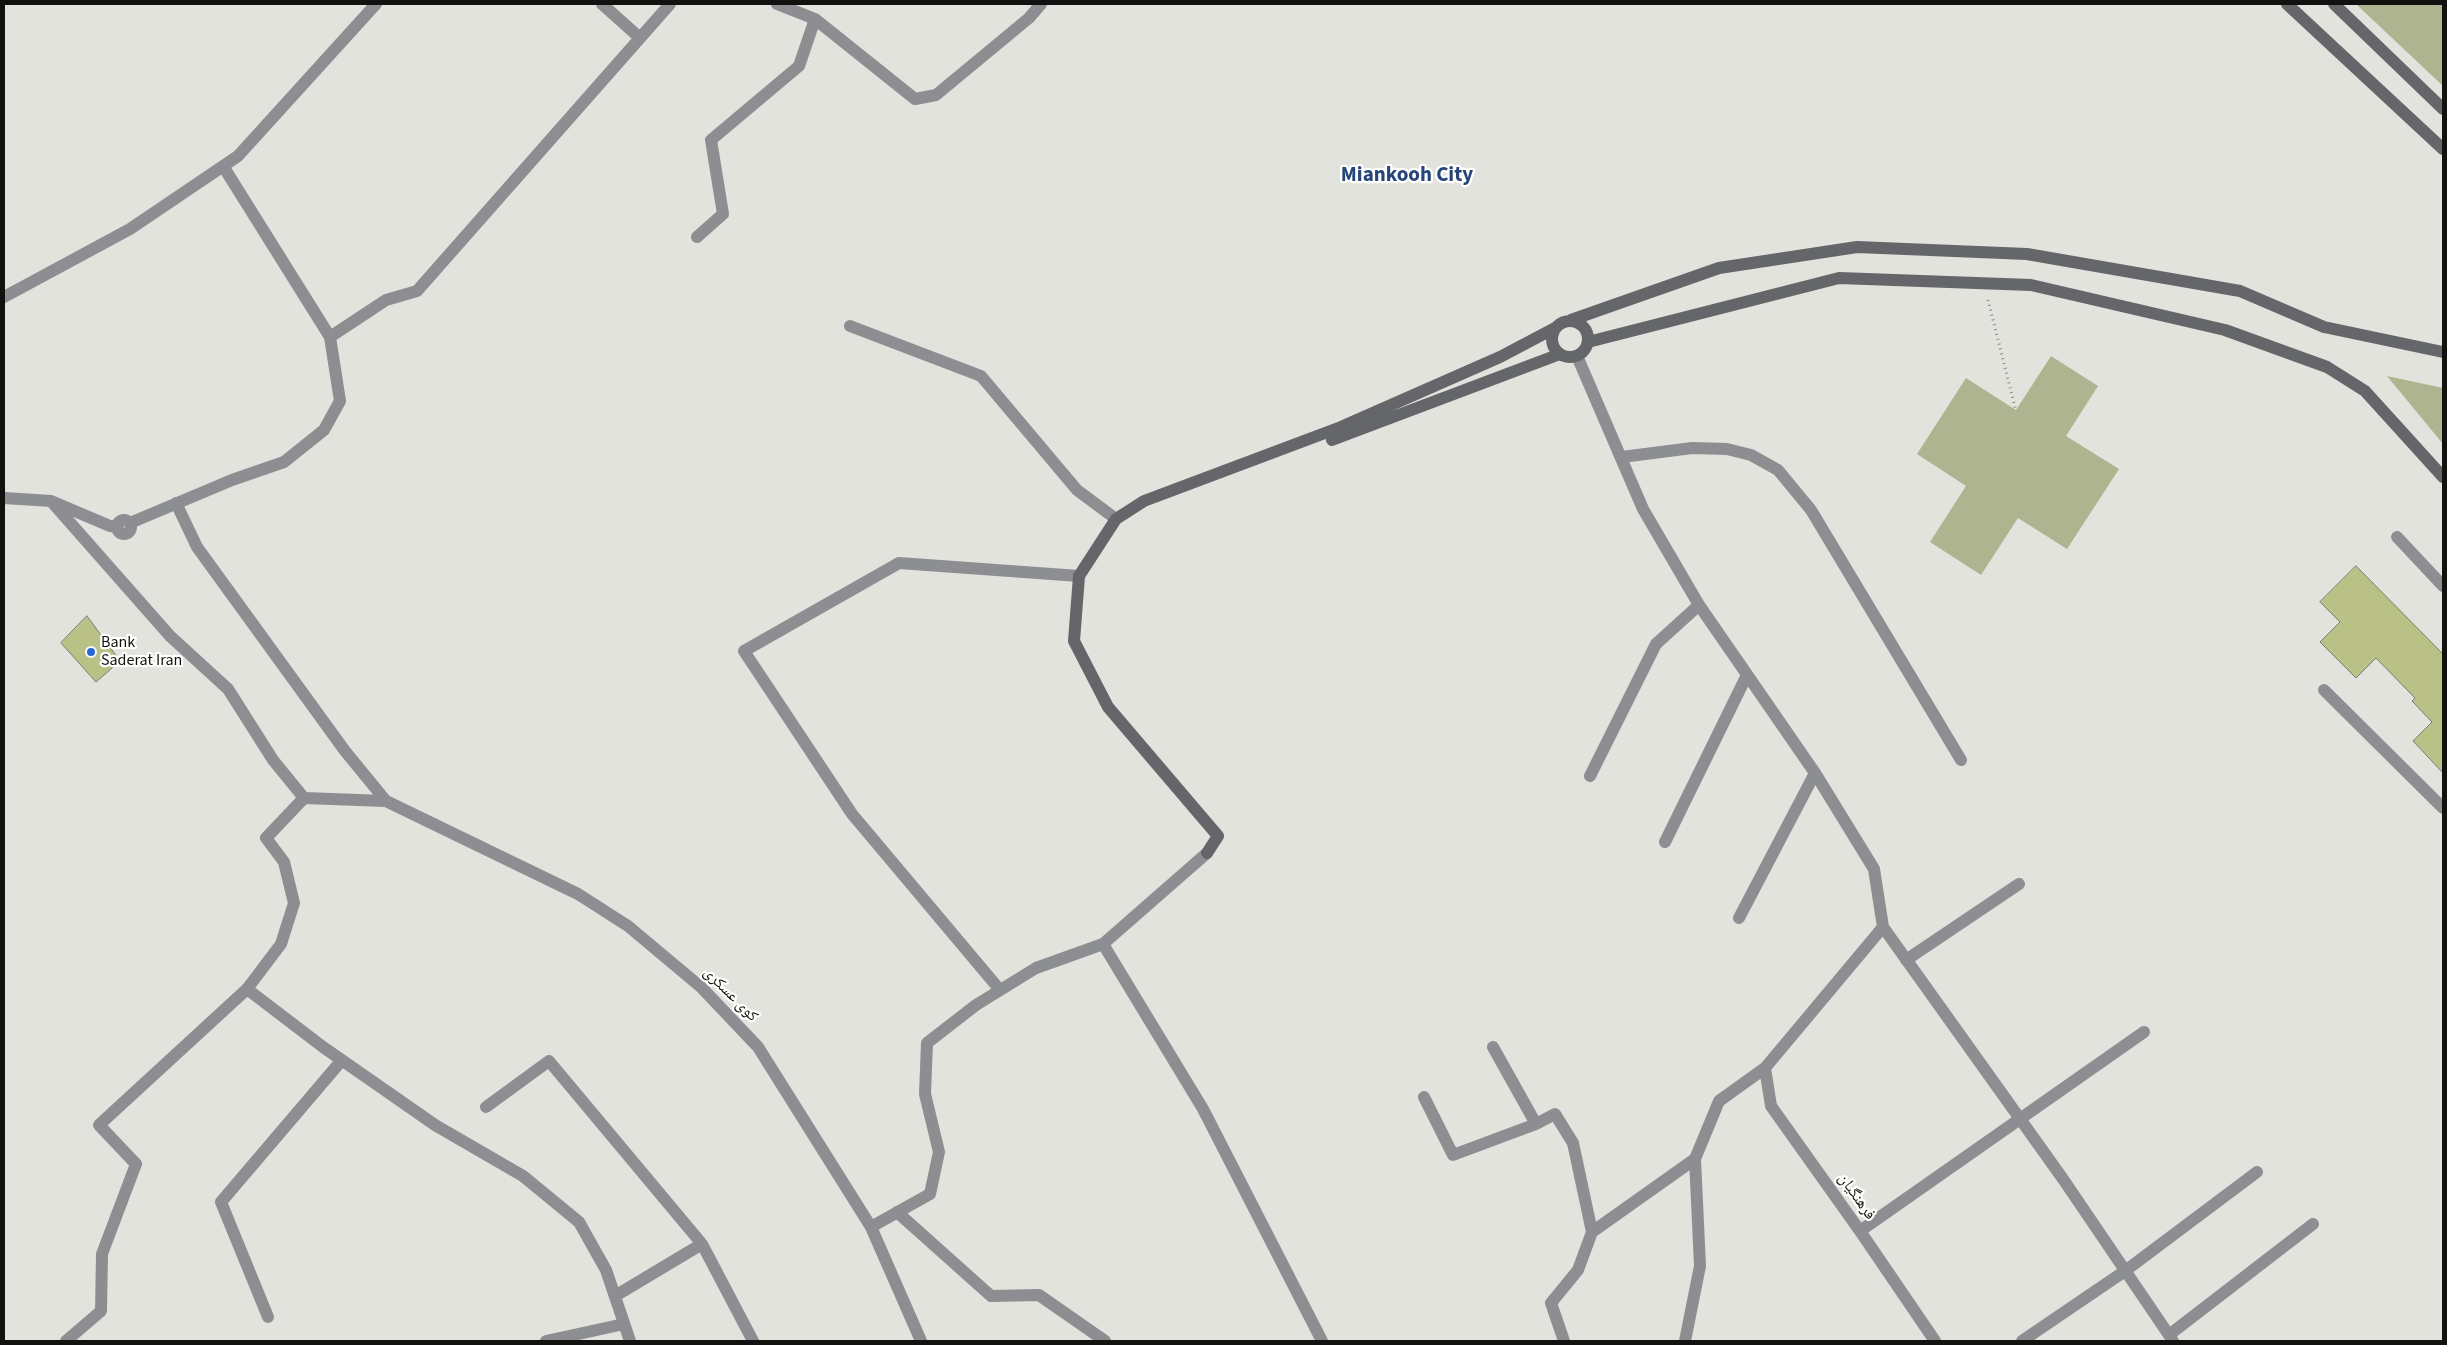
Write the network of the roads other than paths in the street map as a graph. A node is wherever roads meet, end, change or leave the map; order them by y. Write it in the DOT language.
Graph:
graph roads {
  1 [pos="376,4"];
  2 [pos="602,4"];
  3 [pos="670,4"];
  4 [pos="777,4"];
  5 [pos="1041,4"];
  6 [pos="2286,4"];
  7 [pos="2334,4"];
  8 [pos="815,19"];
  9 [pos="640,38"];
  10 [pos="2443,109"];
  11 [pos="2443,149"];
  12 [pos="223,166"];
  13 [pos="697,237"];
  14 [pos="4,297"];
  15 [pos="1571,320"];
  16 [pos="850,326"];
  17 [pos="1555,328"];
  18 [pos="330,337"];
  19 [pos="1588,342"];
  20 [pos="2443,352"];
  21 [pos="1560,354"];
  22 [pos="1577,356"];
  23 [pos="1622,457"];
  24 [pos="2443,477"];
  25 [pos="4,498"];
  26 [pos="50,501"];
  27 [pos="176,503"];
  28 [pos="1116,519"];
  29 [pos="2397,537"];
  30 [pos="1079,576"];
  31 [pos="2443,586"];
  32 [pos="1699,605"];
  33 [pos="1747,674"];
  34 [pos="2324,690"];
  35 [pos="1961,760"];
  36 [pos="1815,773"];
  37 [pos="1590,776"];
  38 [pos="304,798"];
  39 [pos="386,801"];
  40 [pos="2443,808"];
  41 [pos="1664,842"];
  42 [pos="1207,853"];
  43 [pos="2019,884"];
  44 [pos="1739,918"];
  45 [pos="1883,927"];
  46 [pos="1103,944"];
  47 [pos="1906,960"];
  48 [pos="247,989"];
  49 [pos="1000,990"];
  50 [pos="2144,1032"];
  51 [pos="1493,1047"];
  52 [pos="342,1060"];
  53 [pos="1765,1068"];
  54 [pos="1424,1097"];
  55 [pos="486,1107"];
  56 [pos="2019,1117"];
  57 [pos="1536,1124"];
  58 [pos="1695,1159"];
  59 [pos="2257,1172"];
  60 [pos="897,1212"];
  61 [pos="2313,1224"];
  62 [pos="871,1227"];
  63 [pos="1860,1230"];
  64 [pos="1592,1232"];
  65 [pos="702,1244"];
  66 [pos="2124,1271"];
  67 [pos="615,1296"];
  68 [pos="268,1317"];
  69 [pos="624,1324"];
  70 [pos="2171,1338"];
  71 [pos="66,1341"];
  72 [pos="546,1341"];
  73 [pos="630,1341"];
  74 [pos="753,1341"];
  75 [pos="921,1341"];
  76 [pos="1105,1341"];
  77 [pos="1322,1341"];
  78 [pos="1564,1341"];
  79 [pos="1685,1341"];
  80 [pos="1935,1341"];
  81 [pos="2022,1341"];
  1 -- 12 [label="street"];
  2 -- 9 [label="street"];
  3 -- 9 [label="street"];
  4 -- 8 [label="street"];
  5 -- 8 [label="street"];
  6 -- 11 [label="main road"];
  7 -- 10 [label="main road"];
  8 -- 13 [label="street"];
  9 -- 18 [label="street"];
  12 -- 14 [label="street"];
  12 -- 18 [label="street"];
  15 -- 17 [label="main road"];
  15 -- 19 [label="main road"];
  15 -- 20 [label="main road"];
  16 -- 28 [label="street"];
  17 -- 21 [label="main road"];
  17 -- 28 [label="main road"];
  18 -- 27 [label="street"];
  19 -- 22 [label="main road"];
  19 -- 24 [label="main road"];
  21 -- 22 [label="main road"];
  21 -- 28 [label="main road"];
  22 -- 23 [label="street"];
  23 -- 32 [label="street"];
  23 -- 35 [label="street"];
  25 -- 26 [label="street"];
  26 -- 27 [label="street"];
  26 -- 38 [label="street"];
  27 -- 39 [label="street"];
  28 -- 30 [label="main road"];
  29 -- 31 [label="street"];
  30 -- 42 [label="main road"];
  30 -- 49 [label="street"];
  32 -- 33 [label="street"];
  32 -- 37 [label="street"];
  33 -- 36 [label="street"];
  33 -- 41 [label="street"];
  34 -- 40 [label="street"];
  36 -- 44 [label="street"];
  36 -- 45 [label="street"];
  38 -- 39 [label="street"];
  38 -- 48 [label="street"];
  39 -- 62 [label="street, کوی عسکری"];
  42 -- 46 [label="street"];
  43 -- 47 [label="street"];
  45 -- 47 [label="street"];
  45 -- 53 [label="street"];
  46 -- 49 [label="street"];
  46 -- 77 [label="street"];
  47 -- 56 [label="street"];
  48 -- 52 [label="street"];
  48 -- 71 [label="street"];
  49 -- 60 [label="street"];
  50 -- 56 [label="street"];
  51 -- 57 [label="street"];
  52 -- 67 [label="street"];
  52 -- 68 [label="street"];
  53 -- 58 [label="street"];
  53 -- 63 [label="street, فرهنگیان"];
  54 -- 57 [label="street"];
  55 -- 65 [label="street"];
  56 -- 63 [label="street"];
  56 -- 66 [label="street"];
  57 -- 64 [label="street"];
  58 -- 64 [label="street"];
  58 -- 79 [label="street"];
  59 -- 66 [label="street"];
  60 -- 62 [label="street"];
  60 -- 76 [label="street"];
  61 -- 70 [label="street"];
  62 -- 75 [label="street, کوی عسکری"];
  63 -- 80 [label="street, فرهنگیان"];
  64 -- 78 [label="street"];
  65 -- 67 [label="street"];
  65 -- 74 [label="street"];
  66 -- 70 [label="street"];
  66 -- 81 [label="street"];
  67 -- 69 [label="street"];
  69 -- 72 [label="street"];
  69 -- 73 [label="street"];
}
